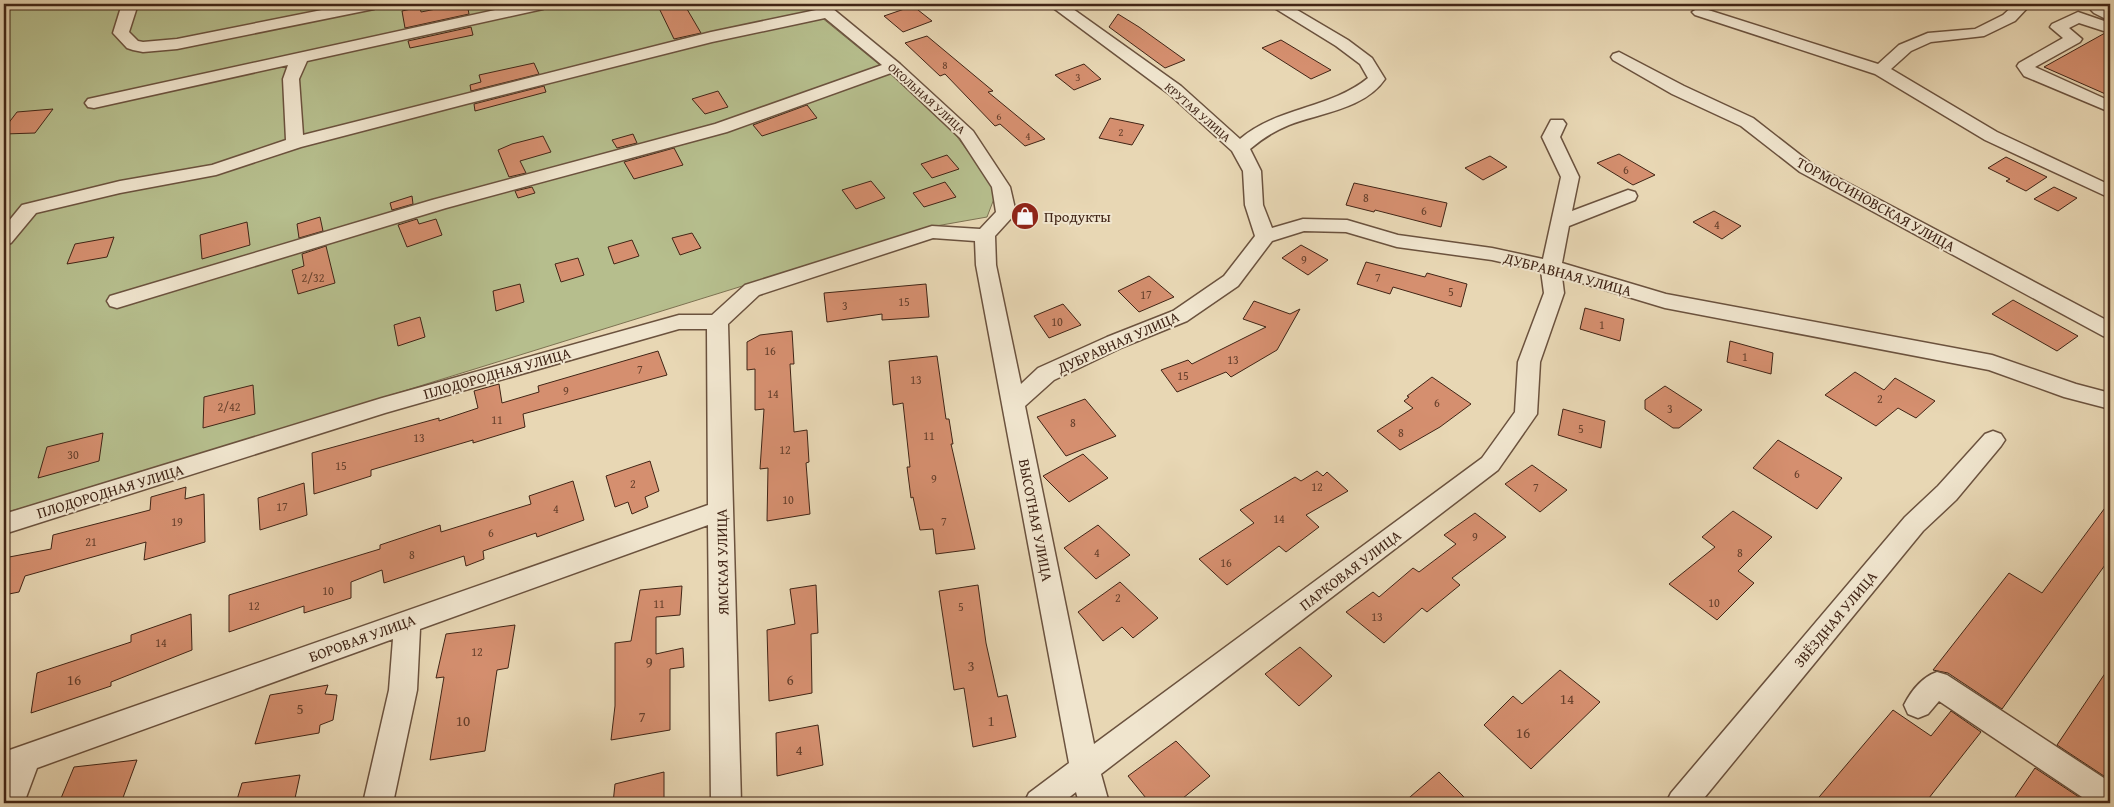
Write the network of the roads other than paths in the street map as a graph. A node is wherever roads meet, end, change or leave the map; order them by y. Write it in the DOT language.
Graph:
graph roads {
  1 [pos="130,4"];
  2 [pos="374,4"];
  3 [pos="543,4"];
  4 [pos="1056,4"];
  5 [pos="1276,4"];
  6 [pos="2022,4"];
  7 [pos="2110,4"];
  8 [pos="822,8"];
  9 [pos="304,11"];
  10 [pos="1700,12"];
  11 [pos="2110,16"];
  12 [pos="2110,28"];
  13 [pos="1619,56"];
  14 [pos="300,57"];
  15 [pos="894,67"];
  16 [pos="1881,70"];
  17 [pos="94,103"];
  18 [pos="2110,108"];
  19 [pos="1557,124"];
  20 [pos="295,143"];
  21 [pos="1240,148"];
  22 [pos="2110,192"];
  23 [pos="1628,196"];
  24 [pos="1560,222"];
  25 [pos="985,236"];
  26 [pos="1265,237"];
  27 [pos="4,239"];
  28 [pos="1551,267"];
  29 [pos="117,301"];
  30 [pos="717,322"];
  31 [pos="2110,331"];
  32 [pos="2110,401"];
  33 [pos="1014,404"];
  34 [pos="1993,440"];
  35 [pos="721,510"];
  36 [pos="4,524"];
  37 [pos="406,622"];
  38 [pos="1918,705"];
  39 [pos="15,762"];
  40 [pos="1085,769"];
  41 [pos="2110,799"];
  42 [pos="9,803"];
  43 [pos="378,803"];
  44 [pos="726,803"];
  45 [pos="1039,803"];
  46 [pos="1094,803"];
  47 [pos="1681,803"];
  1 -- 9 [label="street"];
  2 -- 9 [label="street"];
  3 -- 14 [label="street"];
  4 -- 21 [label="street, КРУТАЯ УЛИЦА"];
  5 -- 21 [label="street"];
  6 -- 16 [label="street"];
  7 -- 11 [label="street"];
  8 -- 15 [label="street, ОКОЛЬНАЯ УЛИЦА"];
  8 -- 20 [label="street"];
  10 -- 16 [label="street"];
  12 -- 18 [label="street"];
  13 -- 31 [label="street, ТОРМОСИНОВСКАЯ УЛИЦА"];
  14 -- 17 [label="street"];
  14 -- 20 [label="street"];
  15 -- 25 [label="street, ОКОЛЬНАЯ УЛИЦА"];
  15 -- 29 [label="street"];
  16 -- 22 [label="street"];
  19 -- 24 [label="street, ПАРКОВАЯ УЛИЦА"];
  20 -- 27 [label="street"];
  21 -- 26 [label="street, КРУТАЯ УЛИЦА"];
  23 -- 24 [label="street"];
  24 -- 28 [label="street, ПАРКОВАЯ УЛИЦА"];
  25 -- 30 [label="street"];
  25 -- 33 [label="street, ВЫСОТНАЯ УЛИЦА"];
  26 -- 28 [label="street, ДУБРАВНАЯ УЛИЦА"];
  26 -- 33 [label="street, ДУБРАВНАЯ УЛИЦА"];
  28 -- 32 [label="street, ДУБРАВНАЯ УЛИЦА"];
  28 -- 40 [label="street, ПАРКОВАЯ УЛИЦА"];
  30 -- 35 [label="street, ЯМСКАЯ УЛИЦА"];
  30 -- 36 [label="street, ПЛОДОРОДНАЯ УЛИЦА"];
  33 -- 40 [label="street, ВЫСОТНАЯ УЛИЦА"];
  34 -- 47 [label="street, ЗВЁЗДНАЯ УЛИЦА"];
  35 -- 37 [label="street, БОРОВАЯ УЛИЦА"];
  35 -- 44 [label="street, ЯМСКАЯ УЛИЦА"];
  37 -- 39 [label="street, БОРОВАЯ УЛИЦА"];
  37 -- 43 [label="street"];
  38 -- 41 [label="street"];
  39 -- 42 [label="street"];
  40 -- 45 [label="street, ПАРКОВАЯ УЛИЦА"];
  40 -- 46 [label="street, ВЫСОТНАЯ УЛИЦА"];
}
